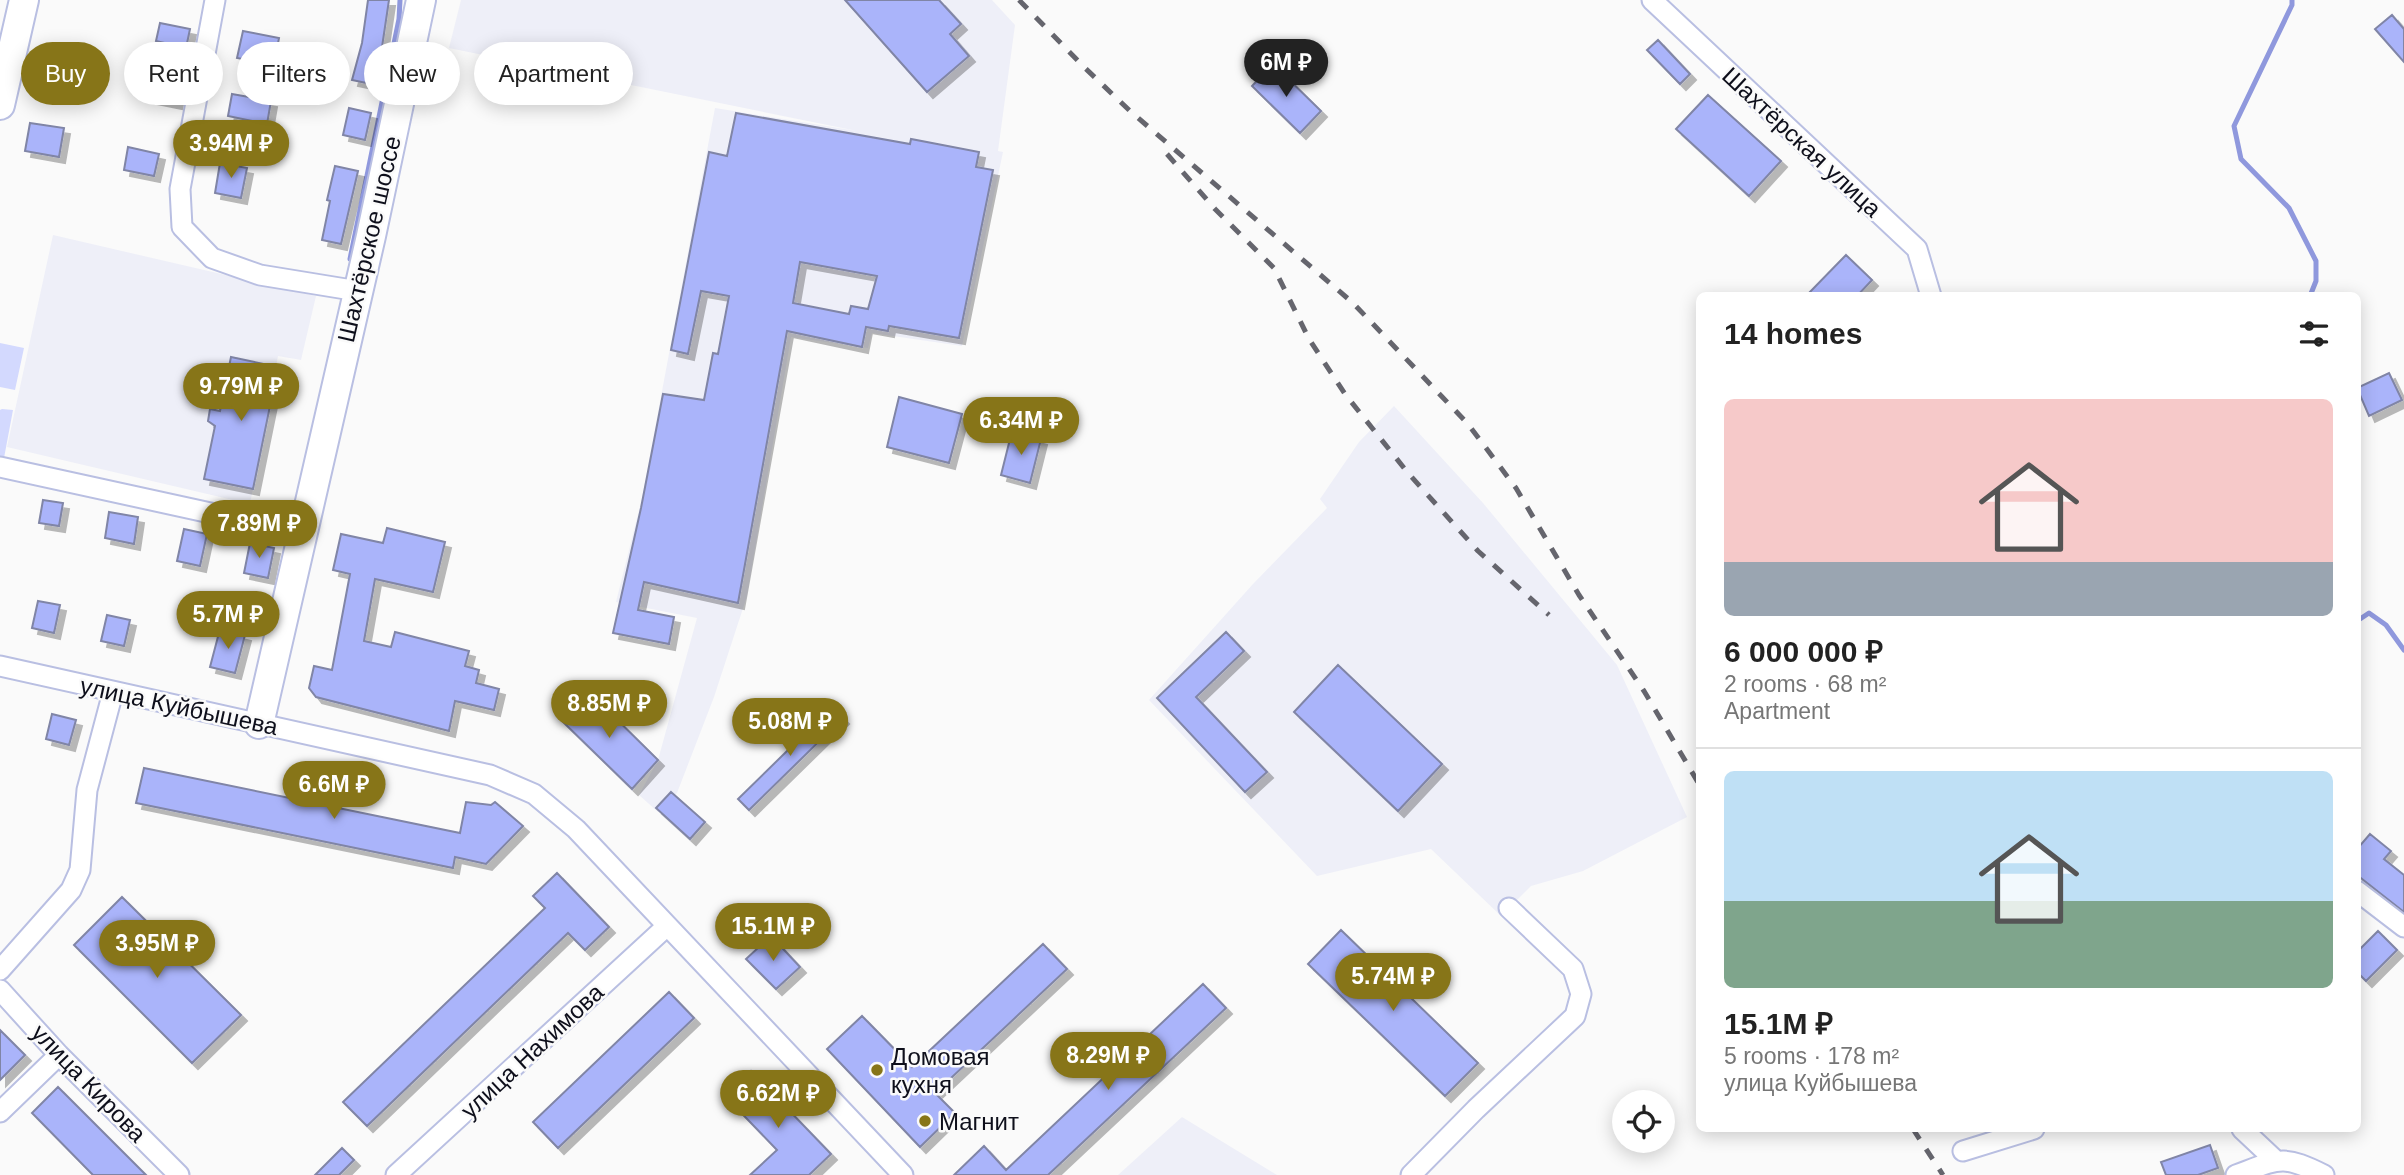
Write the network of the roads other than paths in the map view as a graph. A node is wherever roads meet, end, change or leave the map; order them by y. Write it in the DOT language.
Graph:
graph roads {
  1 [pos="24,0"];
  2 [pos="215,0"];
  3 [pos="421,0"];
  4 [pos="1652,0"];
  5 [pos="0,105"];
  6 [pos="358,291"];
  7 [pos="1930,292"];
  8 [pos="0,467"];
  9 [pos="302,533"];
  10 [pos="0,666"];
  11 [pos="113,692"];
  12 [pos="259,723"];
  13 [pos="2361,894"];
  14 [pos="1508,908"];
  15 [pos="667,926"];
  16 [pos="2404,927"];
  17 [pos="0,970"];
  18 [pos="0,990"];
  19 [pos="60,1055"];
  20 [pos="0,1112"];
  21 [pos="2025,1132"];
  22 [pos="2245,1132"];
  23 [pos="1964,1151"];
  24 [pos="2275,1160"];
  25 [pos="179,1175"];
  26 [pos="396,1175"];
  27 [pos="903,1175"];
  28 [pos="1411,1175"];
  29 [pos="2236,1175"];
  30 [pos="2324,1175"];
  1 -- 5 [label="street"];
  2 -- 6 [label="street"];
  3 -- 6 [label="street, Шахтёрское шоссе"];
  4 -- 7 [label="street, Шахтёрская улица"];
  6 -- 9 [label="street, Шахтёрское шоссе"];
  8 -- 9 [label="street"];
  9 -- 12 [label="street, Шахтёрское шоссе"];
  10 -- 11 [label="street, улица Куйбышева"];
  11 -- 12 [label="street, улица Куйбышева"];
  11 -- 17 [label="street"];
  12 -- 15 [label="street, улица Куйбышева"];
  13 -- 16 [label="street"];
  14 -- 28 [label="street"];
  15 -- 26 [label="street, улица Нахимова"];
  15 -- 27 [label="street, улица Куйбышева"];
  18 -- 19 [label="street, улица Кирова"];
  19 -- 20 [label="street"];
  19 -- 25 [label="street, улица Кирова"];
  21 -- 23 [label="street"];
  22 -- 24 [label="street"];
  24 -- 29 [label="street"];
  24 -- 30 [label="street"];
}
